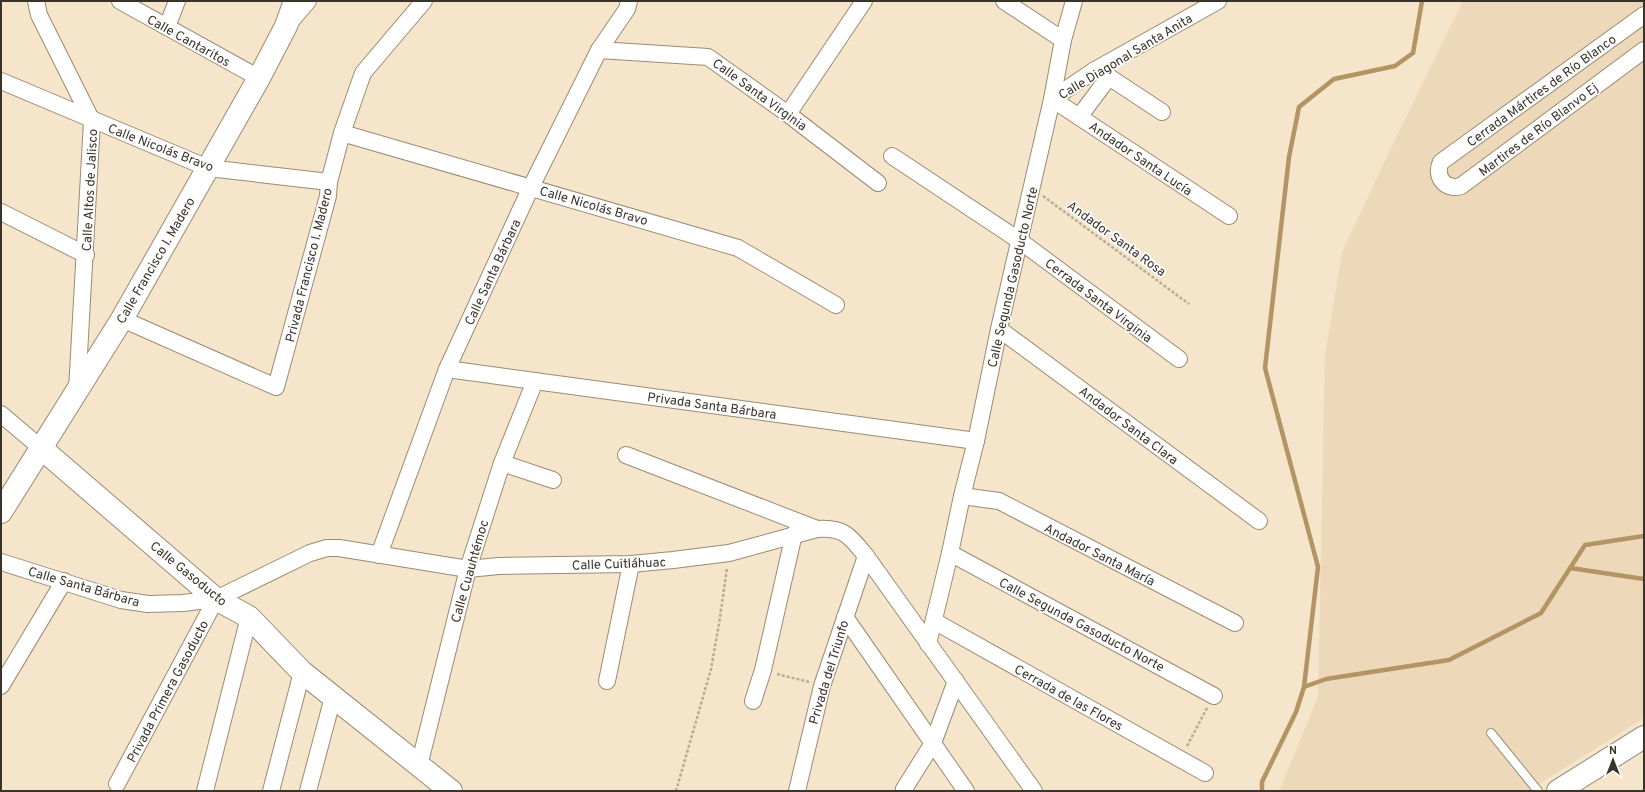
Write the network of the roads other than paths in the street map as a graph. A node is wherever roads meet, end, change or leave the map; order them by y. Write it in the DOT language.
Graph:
graph roads {
  1 [pos="36,1"];
  2 [pos="120,1"];
  3 [pos="177,1"];
  4 [pos="295,1"];
  5 [pos="308,1"];
  6 [pos="424,1"];
  7 [pos="864,1"];
  8 [pos="1004,1"];
  9 [pos="1074,1"];
  10 [pos="1218,1"];
  11 [pos="624,4"];
  12 [pos="1644,15"];
  13 [pos="286,26"];
  14 [pos="167,28"];
  15 [pos="1063,40"];
  16 [pos="599,50"];
  17 [pos="1644,50"];
  18 [pos="1102,74"];
  19 [pos="258,78"];
  20 [pos="1,81"];
  21 [pos="1052,99"];
  22 [pos="1162,112"];
  23 [pos="788,114"];
  24 [pos="1079,117"];
  25 [pos="92,121"];
  26 [pos="342,133"];
  27 [pos="892,156"];
  28 [pos="1439,166"];
  29 [pos="208,168"];
  30 [pos="329,182"];
  31 [pos="878,183"];
  32 [pos="531,187"];
  33 [pos="1,212"];
  34 [pos="1229,216"];
  35 [pos="1020,241"];
  36 [pos="86,255"];
  37 [pos="836,305"];
  38 [pos="122,318"];
  39 [pos="1000,329"];
  40 [pos="1179,359"];
  41 [pos="447,369"];
  42 [pos="535,381"];
  43 [pos="77,392"];
  44 [pos="1,414"];
  45 [pos="976,441"];
  46 [pos="41,448"];
  47 [pos="626,455"];
  48 [pos="502,463"];
  49 [pos="553,480"];
  50 [pos="962,496"];
  51 [pos="2,507"];
  52 [pos="1259,522"];
  53 [pos="817,529"];
  54 [pos="794,534"];
  55 [pos="950,553"];
  56 [pos="379,555"];
  57 [pos="866,556"];
  58 [pos="1,562"];
  59 [pos="631,564"];
  60 [pos="468,570"];
  61 [pos="64,581"];
  62 [pos="216,599"];
  63 [pos="845,617"];
  64 [pos="249,618"];
  65 [pos="934,621"];
  66 [pos="1235,624"];
  67 [pos="928,644"];
  68 [pos="302,672"];
  69 [pos="606,681"];
  70 [pos="956,681"];
  71 [pos="1,686"];
  72 [pos="333,696"];
  73 [pos="1214,696"];
  74 [pos="753,701"];
  75 [pos="1491,733"];
  76 [pos="1644,737"];
  77 [pos="933,743"];
  78 [pos="419,766"];
  79 [pos="1205,773"];
  80 [pos="117,784"];
  81 [pos="1568,788"];
  82 [pos="905,790"];
  83 [pos="205,791"];
  84 [pos="271,791"];
  85 [pos="308,791"];
  86 [pos="451,791"];
  87 [pos="797,791"];
  88 [pos="966,791"];
  89 [pos="1034,791"];
  90 [pos="1538,791"];
  1 -- 25 [label="street, Calle Altos de Jalisco"];
  2 -- 14 [label="street, Calle Cantaritos"];
  3 -- 14 [label="street"];
  4 -- 13 [label="street, Calle Francisco I. Madero"];
  5 -- 13 [label="street"];
  6 -- 26 [label="street, Privada Francisco I. Madero"];
  7 -- 23 [label="street"];
  8 -- 15 [label="street"];
  9 -- 15 [label="street, Calle Segunda Gasoducto Norte"];
  10 -- 18 [label="street, Calle Diagonal Santa Anita"];
  11 -- 16 [label="street, Calle Santa Bárbara"];
  12 -- 28 [label="street, Cerrada Mártires de Río Blanco"];
  13 -- 19 [label="street, Calle Francisco I. Madero"];
  14 -- 19 [label="street, Calle Cantaritos"];
  15 -- 21 [label="street, Calle Segunda Gasoducto Norte"];
  16 -- 23 [label="street, Calle Santa Virginia"];
  16 -- 32 [label="street, Calle Santa Bárbara"];
  17 -- 28 [label="street, Martires de Río Blanvo Ej"];
  18 -- 21 [label="street, Calle Diagonal Santa Anita"];
  18 -- 22 [label="street"];
  18 -- 24 [label="street"];
  19 -- 29 [label="street, Calle Francisco I. Madero"];
  20 -- 25 [label="street, Calle Nicolás Bravo"];
  21 -- 24 [label="street, Andador Santa Lucía"];
  21 -- 35 [label="street, Calle Segunda Gasoducto Norte"];
  23 -- 31 [label="street, Calle Santa Virginia"];
  24 -- 34 [label="street, Andador Santa Lucía"];
  25 -- 29 [label="street, Calle Nicolás Bravo"];
  25 -- 36 [label="street, Calle Altos de Jalisco"];
  26 -- 30 [label="street, Privada Francisco I. Madero"];
  26 -- 32 [label="street, Calle Nicolás Bravo"];
  27 -- 35 [label="street"];
  29 -- 30 [label="street, Calle Nicolás Bravo"];
  29 -- 38 [label="street, Calle Francisco I. Madero"];
  30 -- 38 [label="street, Privada Francisco I. Madero"];
  32 -- 37 [label="street, Calle Nicolás Bravo"];
  32 -- 41 [label="street, Calle Santa Bárbara"];
  33 -- 36 [label="street"];
  35 -- 39 [label="street, Calle Segunda Gasoducto Norte"];
  35 -- 40 [label="street, Cerrada Santa Virginia"];
  36 -- 43 [label="street, Calle Altos de Jalisco"];
  38 -- 43 [label="street, Calle Francisco I. Madero"];
  39 -- 45 [label="street, Calle Segunda Gasoducto Norte"];
  39 -- 52 [label="street, Andador Santa Clara"];
  41 -- 42 [label="street, Privada Santa Bárbara"];
  41 -- 56 [label="street, Calle Santa Bárbara"];
  42 -- 45 [label="street, Privada Santa Bárbara"];
  42 -- 48 [label="street, Calle Cuauhtémoc"];
  43 -- 46 [label="street, Calle Francisco I. Madero"];
  44 -- 46 [label="street, Calle Gasoducto"];
  45 -- 50 [label="street, Calle Segunda Gasoducto Norte"];
  46 -- 51 [label="street, Calle Francisco I. Madero"];
  46 -- 62 [label="street, Calle Gasoducto"];
  47 -- 53 [label="street"];
  48 -- 49 [label="street"];
  48 -- 60 [label="street, Calle Cuauhtémoc"];
  50 -- 55 [label="street, Calle Segunda Gasoducto Norte"];
  50 -- 66 [label="street, Andador Santa María"];
  53 -- 54 [label="street, Calle Cuitláhuac"];
  53 -- 57 [label="street, Calle Cuitláhuac"];
  54 -- 59 [label="street, Calle Cuitláhuac"];
  54 -- 74 [label="street"];
  55 -- 65 [label="street, Calle Segunda Gasoducto Norte"];
  55 -- 73 [label="street, Calle Segunda Gasoducto Norte"];
  56 -- 60 [label="street, Calle Cuitláhuac"];
  56 -- 62 [label="street, Calle Cuitláhuac"];
  57 -- 63 [label="street, Privada del Triunfo"];
  57 -- 67 [label="street, Calle Cuitláhuac"];
  58 -- 61 [label="street, Calle Santa Bárbara"];
  59 -- 60 [label="street, Calle Cuitláhuac"];
  59 -- 69 [label="street"];
  60 -- 78 [label="street, Calle Cuauhtémoc"];
  61 -- 62 [label="street, Calle Santa Bárbara"];
  61 -- 71 [label="street"];
  62 -- 64 [label="street, Calle Gasoducto"];
  62 -- 80 [label="street, Privada Primera Gasoducto"];
  63 -- 77 [label="street"];
  63 -- 87 [label="street, Privada del Triunfo"];
  64 -- 68 [label="street, Calle Gasoducto"];
  64 -- 83 [label="street"];
  65 -- 67 [label="street, Calle Segunda Gasoducto Norte"];
  65 -- 79 [label="street, Cerrada de las Flores"];
  67 -- 70 [label="street, Calle Cuitláhuac"];
  68 -- 72 [label="street, Calle Gasoducto"];
  68 -- 84 [label="street"];
  70 -- 77 [label="street"];
  70 -- 89 [label="street, Calle Cuitláhuac"];
  72 -- 78 [label="street, Calle Gasoducto"];
  72 -- 85 [label="street"];
  75 -- 90 [label="lane"];
  76 -- 81 [label="street"];
  77 -- 82 [label="street"];
  77 -- 88 [label="street"];
  78 -- 86 [label="street, Calle Gasoducto"];
}
